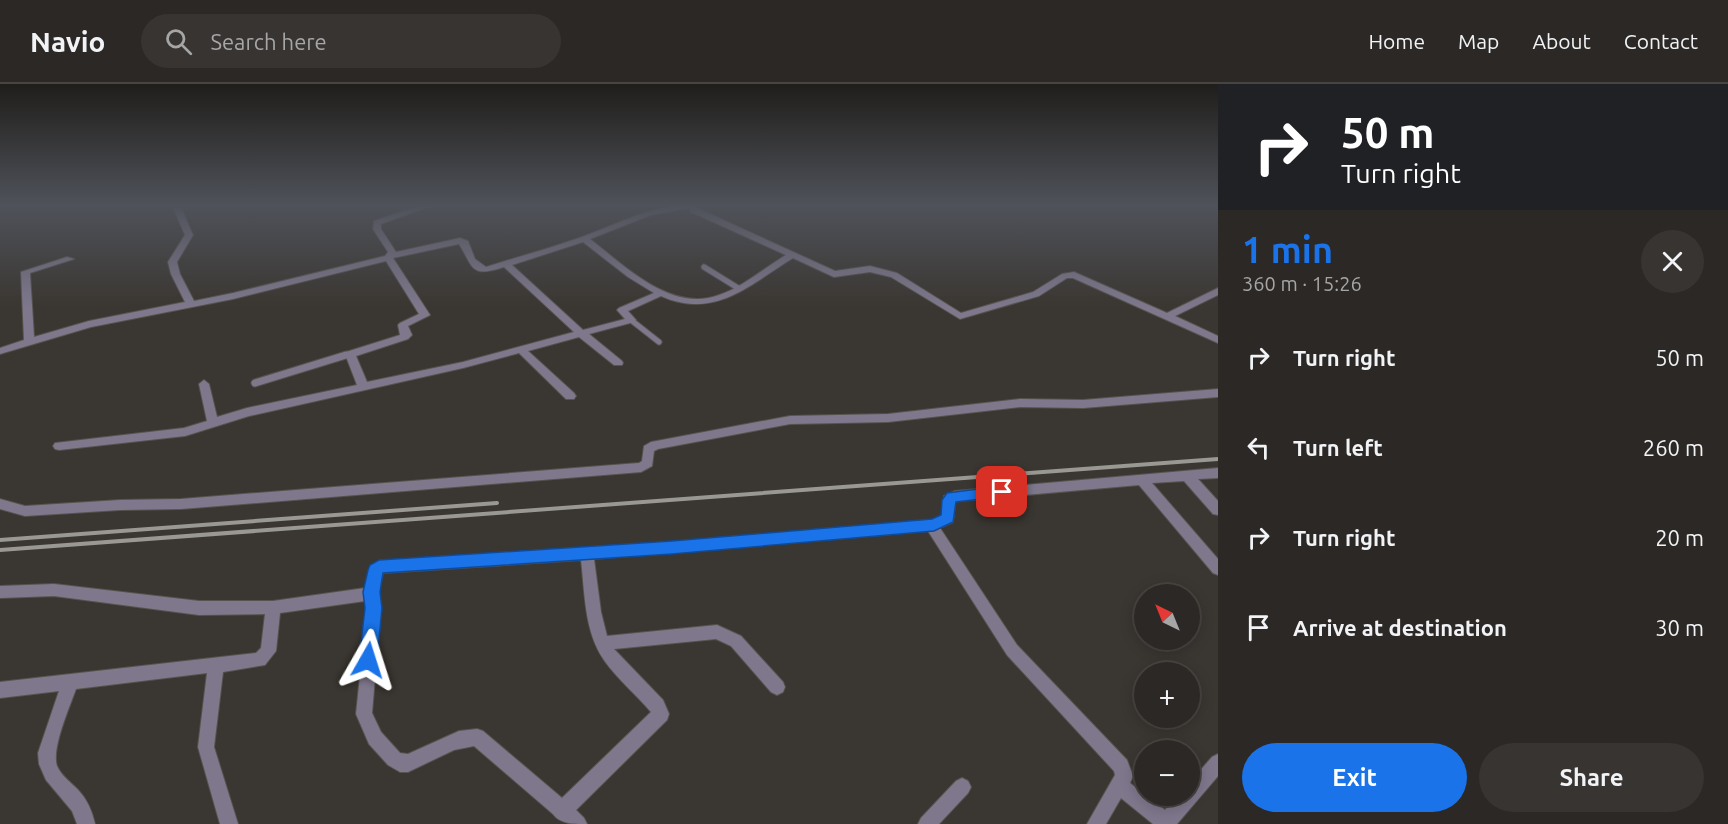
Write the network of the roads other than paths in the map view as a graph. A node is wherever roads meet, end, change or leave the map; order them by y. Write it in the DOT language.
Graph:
graph roads {
  1 [pos="584,239"];
  2 [pos="188,240"];
  3 [pos="385,240"];
  4 [pos="582,240"];
  5 [pos="758,240"];
  6 [pos="791,256"];
  7 [pos="389,257"];
  8 [pos="70,259"];
  9 [pos="506,264"];
  10 [pos="704,267"];
  11 [pos="738,288"];
  12 [pos="1218,291"];
  13 [pos="661,293"];
  14 [pos="191,305"];
  15 [pos="1167,316"];
  16 [pos="631,320"];
  17 [pos="582,334"];
  18 [pos="1218,340"];
  19 [pos="29,341"];
  20 [pos="659,342"];
  21 [pos="521,350"];
  22 [pos="0,351"];
  23 [pos="350,354"];
  24 [pos="618,363"];
  25 [pos="255,383"];
  26 [pos="204,384"];
  27 [pos="363,387"];
  28 [pos="1218,393"];
  29 [pos="570,396"];
  30 [pos="213,423"];
  31 [pos="59,446"];
  32 [pos="1218,473"];
  33 [pos="1187,476"];
  34 [pos="1142,480"];
  35 [pos="0,504"];
  36 [pos="1218,510"];
  37 [pos="931,525"];
  38 [pos="587,554"];
  39 [pos="1218,569"];
  40 [pos="0,592"];
  41 [pos="371,592"];
  42 [pos="273,607"];
  43 [pos="603,643"];
  44 [pos="216,666"];
  45 [pos="70,683"];
  46 [pos="777,687"];
  47 [pos="0,690"];
  48 [pos="1218,763"];
  49 [pos="1118,785"];
  50 [pos="962,787"];
  51 [pos="561,812"];
  52 [pos="1167,823"];
  53 [pos="86,824"];
  54 [pos="229,824"];
  55 [pos="578,824"];
  56 [pos="927,824"];
  57 [pos="1096,824"];
  1 -- 13 [label="street"];
  2 -- 14 [label="street"];
  3 -- 7 [label="street"];
  4 -- 9 [label="street"];
  5 -- 6 [label="street"];
  6 -- 11 [label="street"];
  6 -- 15 [label="street"];
  7 -- 9 [label="street"];
  7 -- 14 [label="street"];
  7 -- 23 [label="street"];
  8 -- 19 [label="street"];
  9 -- 17 [label="street"];
  10 -- 11 [label="lane"];
  11 -- 13 [label="street"];
  12 -- 15 [label="street"];
  13 -- 16 [label="street"];
  14 -- 19 [label="street"];
  15 -- 18 [label="street"];
  16 -- 17 [label="street"];
  16 -- 20 [label="lane"];
  17 -- 21 [label="street"];
  17 -- 24 [label="street"];
  19 -- 22 [label="street"];
  21 -- 27 [label="street"];
  21 -- 29 [label="street"];
  23 -- 25 [label="lane"];
  23 -- 27 [label="street"];
  26 -- 30 [label="street"];
  27 -- 30 [label="street"];
  28 -- 35 [label="street"];
  30 -- 31 [label="street"];
  32 -- 33 [label="street"];
  33 -- 34 [label="street"];
  33 -- 36 [label="street"];
  34 -- 37 [label="street"];
  34 -- 39 [label="street"];
  37 -- 38 [label="street"];
  37 -- 49 [label="street"];
  38 -- 41 [label="street"];
  38 -- 43 [label="street"];
  40 -- 42 [label="street"];
  41 -- 42 [label="street"];
  41 -- 51 [label="street"];
  42 -- 44 [label="street"];
  43 -- 46 [label="street"];
  43 -- 51 [label="street"];
  44 -- 45 [label="street"];
  44 -- 54 [label="street"];
  45 -- 47 [label="street"];
  45 -- 53 [label="street"];
  48 -- 52 [label="street"];
  49 -- 52 [label="street"];
  49 -- 57 [label="street"];
  50 -- 56 [label="street"];
  51 -- 55 [label="street"];
}
